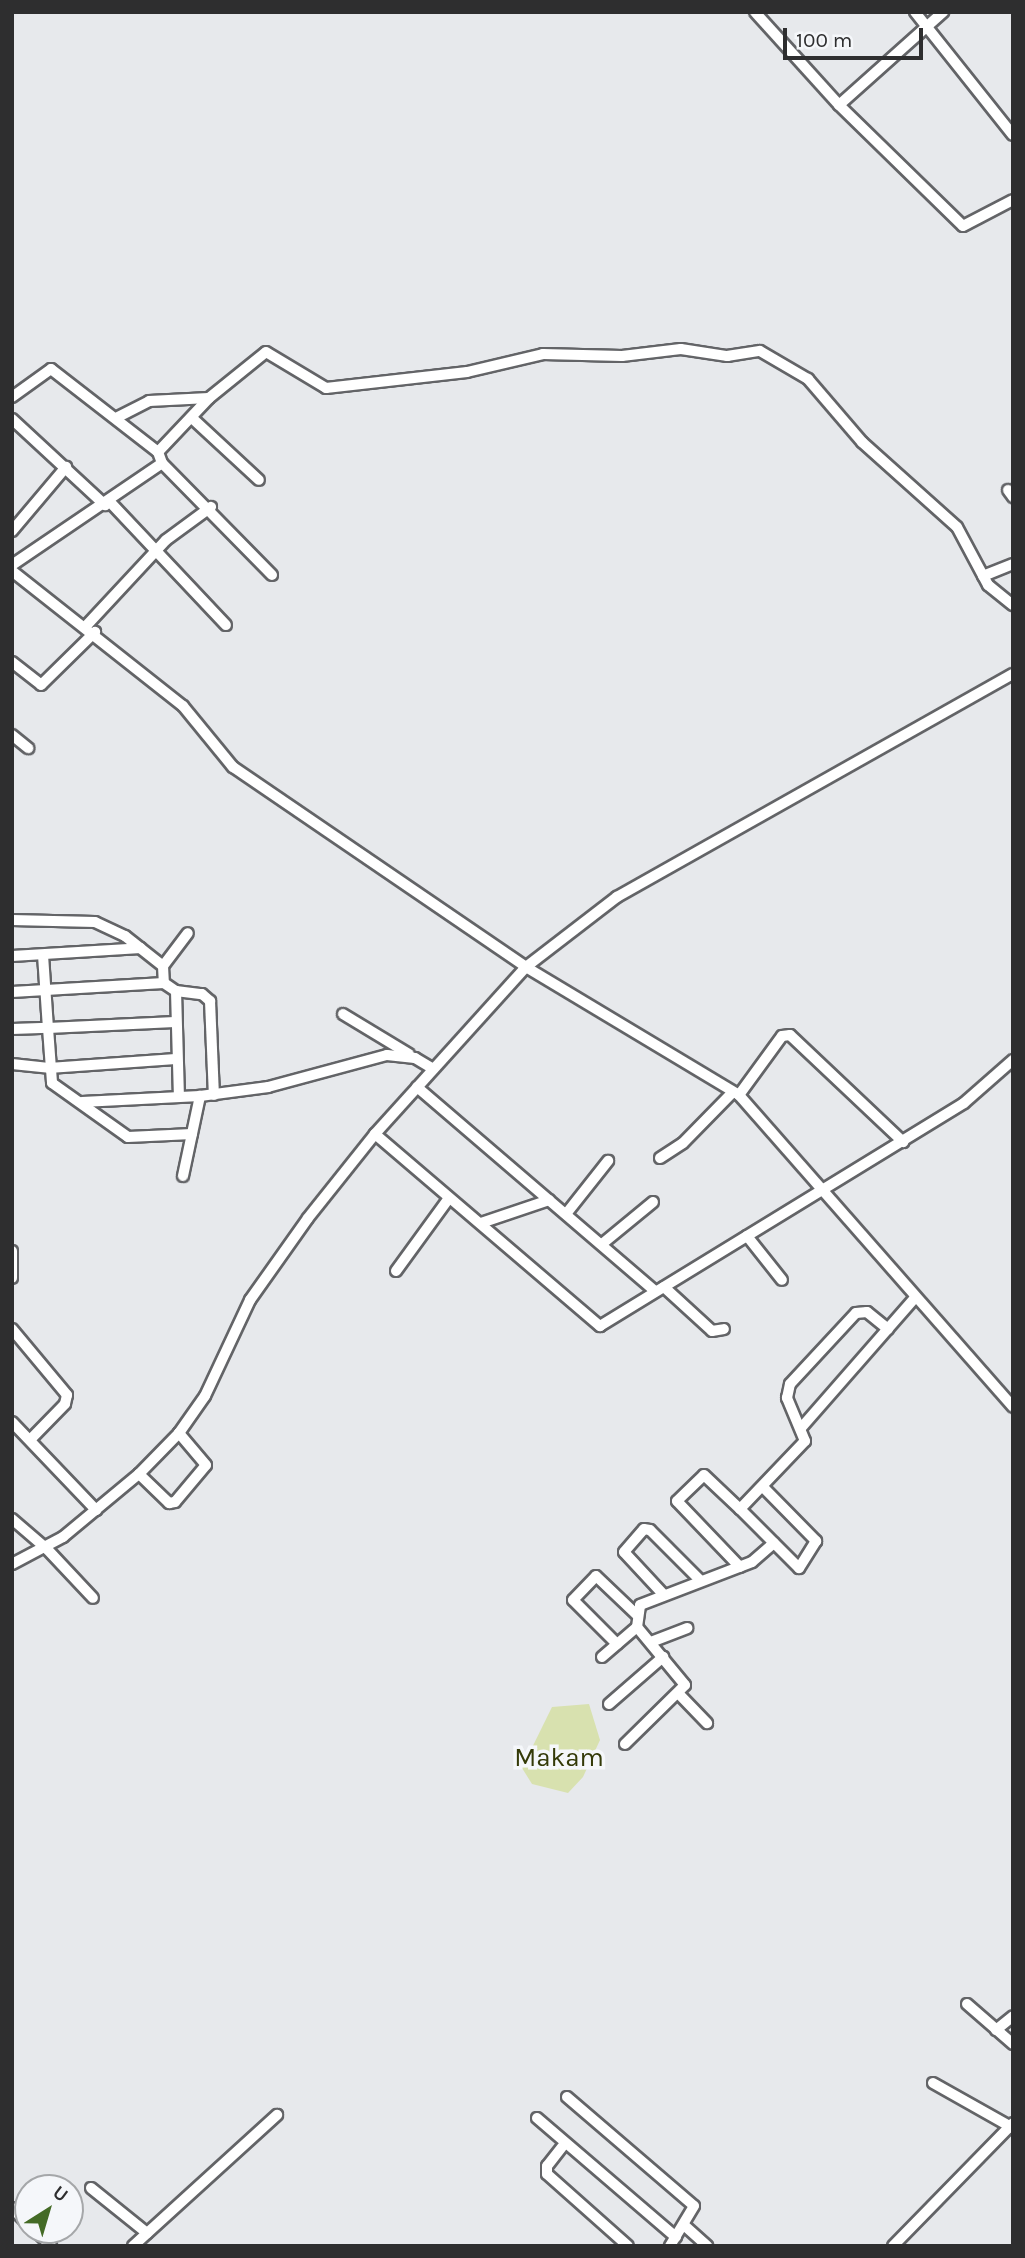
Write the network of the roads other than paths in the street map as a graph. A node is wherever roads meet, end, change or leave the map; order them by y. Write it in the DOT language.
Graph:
graph roads {
  1 [pos="755,12"];
  2 [pos="915,12"];
  3 [pos="943,12"];
  4 [pos="925,26"];
  5 [pos="839,105"];
  6 [pos="1013,135"];
  7 [pos="1013,200"];
  8 [pos="12,397"];
  9 [pos="209,398"];
  10 [pos="118,417"];
  11 [pos="192,418"];
  12 [pos="12,419"];
  13 [pos="160,457"];
  14 [pos="66,467"];
  15 [pos="259,480"];
  16 [pos="108,503"];
  17 [pos="211,508"];
  18 [pos="12,531"];
  19 [pos="158,553"];
  20 [pos="1013,564"];
  21 [pos="12,565"];
  22 [pos="12,571"];
  23 [pos="272,575"];
  24 [pos="983,576"];
  25 [pos="1013,605"];
  26 [pos="226,625"];
  27 [pos="90,629"];
  28 [pos="12,662"];
  29 [pos="1013,674"];
  30 [pos="12,735"];
  31 [pos="28,748"];
  32 [pos="12,920"];
  33 [pos="188,933"];
  34 [pos="141,948"];
  35 [pos="43,955"];
  36 [pos="12,956"];
  37 [pos="163,966"];
  38 [pos="526,967"];
  39 [pos="164,983"];
  40 [pos="46,990"];
  41 [pos="12,992"];
  42 [pos="176,992"];
  43 [pos="343,1014"];
  44 [pos="175,1022"];
  45 [pos="48,1028"];
  46 [pos="12,1029"];
  47 [pos="415,1058"];
  48 [pos="176,1059"];
  49 [pos="1013,1060"];
  50 [pos="12,1064"];
  51 [pos="49,1068"];
  52 [pos="433,1069"];
  53 [pos="417,1087"];
  54 [pos="736,1093"];
  55 [pos="214,1094"];
  56 [pos="178,1096"];
  57 [pos="200,1096"];
  58 [pos="82,1102"];
  59 [pos="192,1133"];
  60 [pos="375,1134"];
  61 [pos="904,1142"];
  62 [pos="660,1158"];
  63 [pos="608,1161"];
  64 [pos="183,1176"];
  65 [pos="820,1193"];
  66 [pos="449,1198"];
  67 [pos="549,1200"];
  68 [pos="653,1202"];
  69 [pos="566,1214"];
  70 [pos="481,1223"];
  71 [pos="747,1236"];
  72 [pos="602,1244"];
  73 [pos="12,1251"];
  74 [pos="396,1271"];
  75 [pos="12,1278"];
  76 [pos="782,1280"];
  77 [pos="660,1289"];
  78 [pos="915,1298"];
  79 [pos="12,1329"];
  80 [pos="724,1329"];
  81 [pos="888,1329"];
  82 [pos="1013,1406"];
  83 [pos="12,1422"];
  84 [pos="801,1428"];
  85 [pos="179,1433"];
  86 [pos="30,1440"];
  87 [pos="139,1474"];
  88 [pos="763,1487"];
  89 [pos="740,1508"];
  90 [pos="96,1510"];
  91 [pos="12,1519"];
  92 [pos="774,1543"];
  93 [pos="47,1549"];
  94 [pos="12,1564"];
  95 [pos="740,1567"];
  96 [pos="701,1581"];
  97 [pos="663,1594"];
  98 [pos="93,1598"];
  99 [pos="638,1621"];
  100 [pos="687,1628"];
  101 [pos="651,1643"];
  102 [pos="617,1644"];
  103 [pos="602,1657"];
  104 [pos="663,1657"];
  105 [pos="678,1693"];
  106 [pos="608,1704"];
  107 [pos="707,1723"];
  108 [pos="625,1744"];
  109 [pos="967,2004"];
  110 [pos="1013,2016"];
  111 [pos="996,2030"];
  112 [pos="1013,2044"];
  113 [pos="933,2082"];
  114 [pos="567,2097"];
  115 [pos="277,2115"];
  116 [pos="537,2118"];
  117 [pos="1012,2125"];
  118 [pos="562,2147"];
  119 [pos="91,2188"];
  120 [pos="685,2226"];
  121 [pos="146,2233"];
  122 [pos="673,2241"];
  123 [pos="133,2246"];
  124 [pos="628,2246"];
  125 [pos="707,2246"];
  126 [pos="893,2246"];
  1 -- 5 [label="street"];
  2 -- 4 [label="street"];
  3 -- 4 [label="street"];
  4 -- 5 [label="street"];
  4 -- 6 [label="street"];
  5 -- 7 [label="street"];
  8 -- 10 [label="street"];
  9 -- 10 [label="street"];
  9 -- 11 [label="street"];
  9 -- 24 [label="street"];
  10 -- 13 [label="street"];
  11 -- 13 [label="street"];
  11 -- 15 [label="street"];
  12 -- 14 [label="street"];
  13 -- 16 [label="street"];
  13 -- 17 [label="street"];
  14 -- 16 [label="street"];
  14 -- 18 [label="street"];
  16 -- 19 [label="street"];
  16 -- 21 [label="street"];
  17 -- 19 [label="street"];
  17 -- 23 [label="street"];
  19 -- 26 [label="street"];
  19 -- 27 [label="street"];
  20 -- 24 [label="street"];
  22 -- 27 [label="street"];
  24 -- 25 [label="street"];
  27 -- 28 [label="street"];
  27 -- 38 [label="street"];
  29 -- 38 [label="street"];
  30 -- 31 [label="street"];
  32 -- 34 [label="street"];
  33 -- 37 [label="street"];
  34 -- 35 [label="street"];
  34 -- 37 [label="street"];
  35 -- 36 [label="street"];
  35 -- 40 [label="street"];
  37 -- 39 [label="street"];
  38 -- 52 [label="street"];
  38 -- 54 [label="street"];
  39 -- 40 [label="street"];
  39 -- 42 [label="street"];
  40 -- 41 [label="street"];
  40 -- 45 [label="street"];
  42 -- 44 [label="street"];
  42 -- 55 [label="street"];
  43 -- 47 [label="street"];
  44 -- 45 [label="street"];
  44 -- 48 [label="street"];
  45 -- 46 [label="street"];
  45 -- 51 [label="street"];
  47 -- 52 [label="street"];
  47 -- 55 [label="street"];
  48 -- 51 [label="street"];
  48 -- 56 [label="street"];
  49 -- 61 [label="street"];
  50 -- 51 [label="street"];
  51 -- 58 [label="street"];
  52 -- 53 [label="street"];
  53 -- 60 [label="street"];
  53 -- 67 [label="street"];
  54 -- 61 [label="street"];
  54 -- 62 [label="street"];
  54 -- 65 [label="street"];
  55 -- 57 [label="street"];
  56 -- 57 [label="street"];
  56 -- 58 [label="street"];
  57 -- 59 [label="street"];
  58 -- 59 [label="street"];
  59 -- 64 [label="street"];
  60 -- 66 [label="street"];
  60 -- 85 [label="street"];
  61 -- 65 [label="street"];
  63 -- 69 [label="street"];
  65 -- 71 [label="street"];
  65 -- 78 [label="street"];
  66 -- 70 [label="street"];
  66 -- 74 [label="street"];
  67 -- 69 [label="street"];
  67 -- 70 [label="street"];
  68 -- 72 [label="street"];
  69 -- 72 [label="street"];
  70 -- 77 [label="street"];
  71 -- 76 [label="street"];
  71 -- 77 [label="street"];
  72 -- 77 [label="street"];
  73 -- 75 [label="street"];
  77 -- 80 [label="street"];
  78 -- 81 [label="street"];
  78 -- 82 [label="street"];
  79 -- 86 [label="street"];
  81 -- 84 [label="street"];
  81 -- 84 [label="street"];
  83 -- 86 [label="street"];
  84 -- 88 [label="street"];
  85 -- 87 [label="street"];
  85 -- 87 [label="street"];
  86 -- 90 [label="street"];
  87 -- 90 [label="street"];
  88 -- 89 [label="street"];
  88 -- 92 [label="street"];
  89 -- 92 [label="street"];
  89 -- 95 [label="street"];
  90 -- 93 [label="street"];
  91 -- 93 [label="street"];
  92 -- 95 [label="street"];
  93 -- 94 [label="street"];
  93 -- 98 [label="street"];
  95 -- 96 [label="street"];
  96 -- 97 [label="street"];
  96 -- 97 [label="street"];
  97 -- 99 [label="street"];
  99 -- 101 [label="street"];
  99 -- 102 [label="street"];
  99 -- 102 [label="street"];
  100 -- 101 [label="street"];
  101 -- 104 [label="street"];
  102 -- 103 [label="street"];
  104 -- 105 [label="street"];
  104 -- 106 [label="street"];
  105 -- 107 [label="street"];
  105 -- 108 [label="street"];
  109 -- 111 [label="street"];
  110 -- 111 [label="street"];
  111 -- 112 [label="street"];
  113 -- 117 [label="street"];
  114 -- 120 [label="street"];
  115 -- 121 [label="street"];
  116 -- 122 [label="street"];
  117 -- 126 [label="street"];
  118 -- 124 [label="street"];
  119 -- 121 [label="street"];
  120 -- 122 [label="street"];
  120 -- 125 [label="street"];
  121 -- 123 [label="street"];
}
